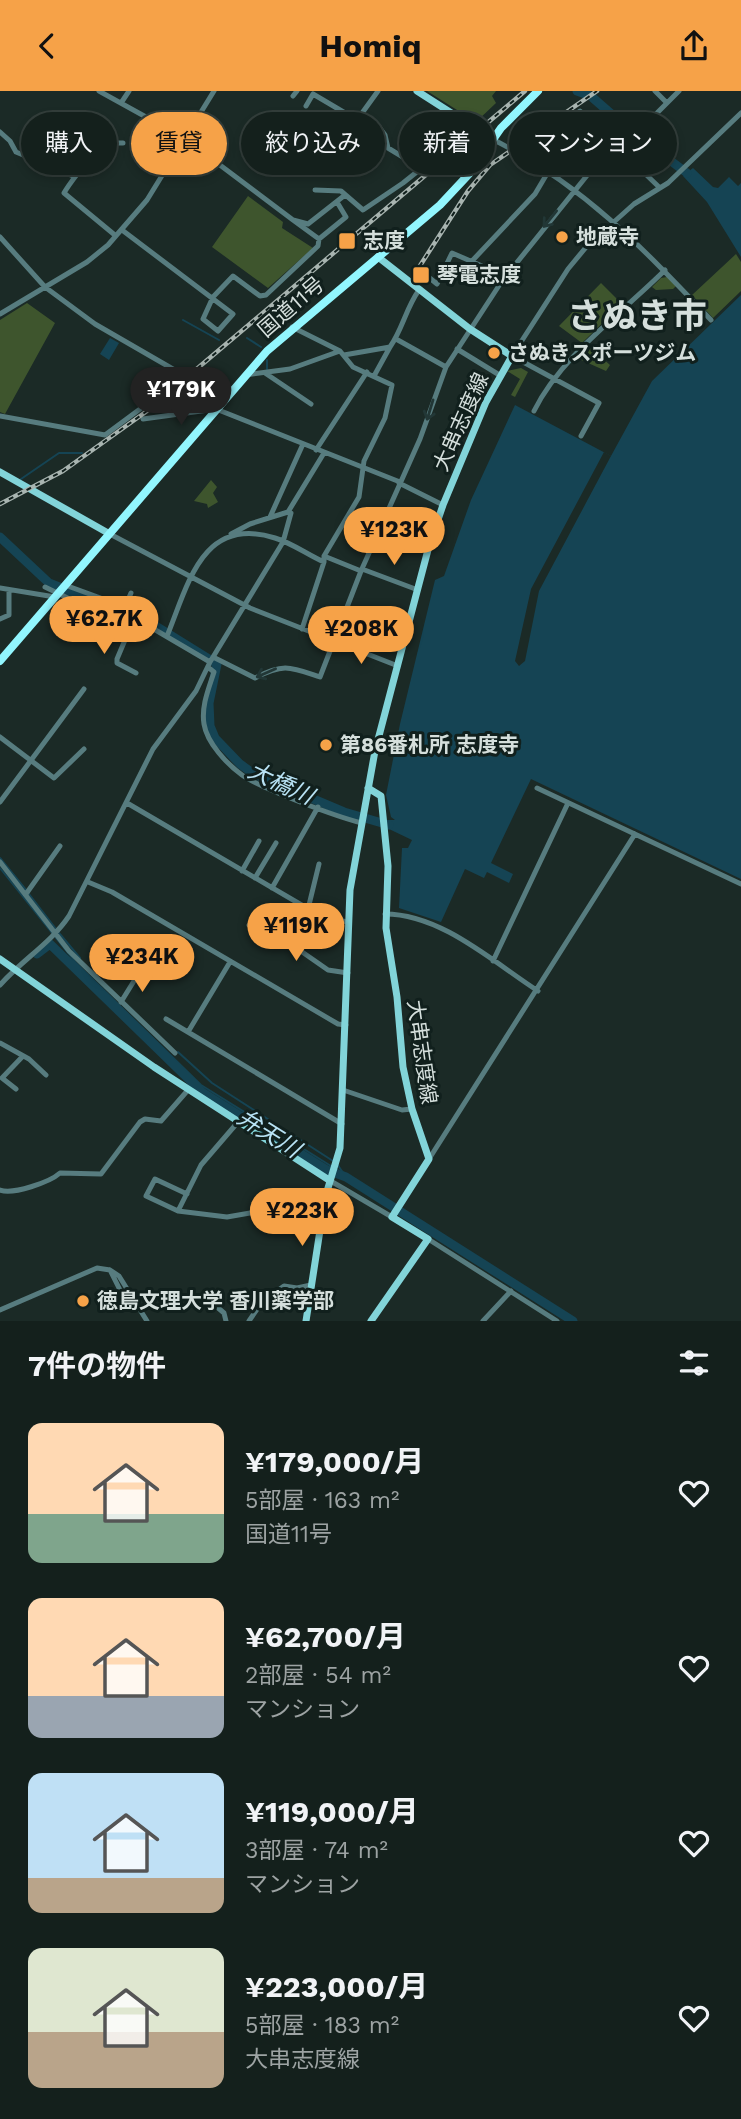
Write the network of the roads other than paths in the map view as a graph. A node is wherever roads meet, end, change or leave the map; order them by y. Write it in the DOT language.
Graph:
graph roads {
  1 [pos="99,91"];
  2 [pos="129,91"];
  3 [pos="214,91"];
  4 [pos="378,91"];
  5 [pos="417,91"];
  6 [pos="538,91"];
  7 [pos="655,91"];
  8 [pos="679,91"];
  9 [pos="313,92"];
  10 [pos="121,103"];
  11 [pos="667,103"];
  12 [pos="306,106"];
  13 [pos="137,112"];
  14 [pos="201,112"];
  15 [pos="450,112"];
  16 [pos="658,112"];
  17 [pos="741,113"];
  18 [pos="0,132"];
  19 [pos="385,135"];
  20 [pos="495,136"];
  21 [pos="123,143"];
  22 [pos="399,155"];
  23 [pos="227,170"];
  24 [pos="162,175"];
  25 [pos="411,175"];
  26 [pos="466,175"];
  27 [pos="546,175"];
  28 [pos="553,175"];
  29 [pos="586,175"];
  30 [pos="647,175"];
  31 [pos="74,176"];
  32 [pos="575,188"];
  33 [pos="660,188"];
  34 [pos="315,191"];
  35 [pos="345,195"];
  36 [pos="337,202"];
  37 [pos="293,220"];
  38 [pos="614,221"];
  39 [pos="122,230"];
  40 [pos="116,236"];
  41 [pos="0,237"];
  42 [pos="319,239"];
  43 [pos="377,257"];
  44 [pos="472,261"];
  45 [pos="665,271"];
  46 [pos="426,275"];
  47 [pos="502,281"];
  48 [pos="45,287"];
  49 [pos="419,291"];
  50 [pos="213,297"];
  51 [pos="0,314"];
  52 [pos="711,320"];
  53 [pos="292,327"];
  54 [pos="470,329"];
  55 [pos="396,339"];
  56 [pos="390,347"];
  57 [pos="457,349"];
  58 [pos="342,353"];
  59 [pos="512,356"];
  60 [pos="446,367"];
  61 [pos="265,373"];
  62 [pos="181,374"];
  63 [pos="370,374"];
  64 [pos="245,375"];
  65 [pos="500,376"];
  66 [pos="552,378"];
  67 [pos="312,404"];
  68 [pos="216,409"];
  69 [pos="534,411"];
  70 [pos="0,416"];
  71 [pos="143,419"];
  72 [pos="581,436"];
  73 [pos="303,444"];
  74 [pos="316,450"];
  75 [pos="324,453"];
  76 [pos="362,467"];
  77 [pos="0,472"];
  78 [pos="400,482"];
  79 [pos="443,505"];
  80 [pos="288,512"];
  81 [pos="270,517"];
  82 [pos="108,533"];
  83 [pos="231,534"];
  84 [pos="283,542"];
  85 [pos="324,559"];
  86 [pos="362,570"];
  87 [pos="192,577"];
  88 [pos="45,587"];
  89 [pos="0,588"];
  90 [pos="9,590"];
  91 [pos="418,590"];
  92 [pos="60,591"];
  93 [pos="131,593"];
  94 [pos="246,606"];
  95 [pos="0,619"];
  96 [pos="133,621"];
  97 [pos="302,629"];
  98 [pos="167,636"];
  99 [pos="332,641"];
  100 [pos="0,661"];
  101 [pos="211,663"];
  102 [pos="398,666"];
  103 [pos="136,673"];
  104 [pos="84,689"];
  105 [pos="0,737"];
  106 [pos="84,749"];
  107 [pos="32,761"];
  108 [pos="368,788"];
  109 [pos="537,788"];
  110 [pos="0,802"];
  111 [pos="127,803"];
  112 [pos="568,803"];
  113 [pos="318,807"];
  114 [pos="362,820"];
  115 [pos="635,834"];
  116 [pos="260,841"];
  117 [pos="276,843"];
  118 [pos="60,846"];
  119 [pos="0,862"];
  120 [pos="319,864"];
  121 [pos="242,871"];
  122 [pos="255,878"];
  123 [pos="88,882"];
  124 [pos="741,884"];
  125 [pos="272,888"];
  126 [pos="26,894"];
  127 [pos="308,909"];
  128 [pos="385,914"];
  129 [pos="349,923"];
  130 [pos="250,925"];
  131 [pos="57,934"];
  132 [pos="0,959"];
  133 [pos="493,961"];
  134 [pos="230,962"];
  135 [pos="15,968"];
  136 [pos="142,968"];
  137 [pos="348,973"];
  138 [pos="0,985"];
  139 [pos="538,991"];
  140 [pos="121,1002"];
  141 [pos="166,1019"];
  142 [pos="346,1025"];
  143 [pos="188,1033"];
  144 [pos="0,1043"];
  145 [pos="175,1053"];
  146 [pos="23,1056"];
  147 [pos="46,1075"];
  148 [pos="1,1078"];
  149 [pos="16,1089"];
  150 [pos="188,1090"];
  151 [pos="343,1090"];
  152 [pos="412,1109"];
  153 [pos="238,1122"];
  154 [pos="342,1124"];
  155 [pos="429,1159"];
  156 [pos="330,1180"];
  157 [pos="0,1190"];
  158 [pos="187,1194"];
  159 [pos="178,1211"];
  160 [pos="394,1214"];
  161 [pos="321,1222"];
  162 [pos="428,1239"];
  163 [pos="110,1270"];
  164 [pos="311,1285"];
  165 [pos="511,1291"];
  166 [pos="121,1292"];
  167 [pos="209,1300"];
  168 [pos="0,1310"];
  169 [pos="147,1321"];
  170 [pos="226,1321"];
  171 [pos="248,1321"];
  172 [pos="306,1321"];
  173 [pos="371,1321"];
  174 [pos="483,1321"];
  175 [pos="556,1321"];
  1 -- 10 [label="street"];
  2 -- 10 [label="street"];
  3 -- 14 [label="street"];
  4 -- 9 [label="street"];
  5 -- 15 [label="main road"];
  6 -- 20 [label="highway, 国道11号"];
  7 -- 11 [label="street"];
  8 -- 11 [label="street"];
  9 -- 12 [label="street"];
  10 -- 13 [label="street"];
  11 -- 16 [label="street"];
  17 -- 33 [label="street"];
  18 -- 31 [label="street"];
  19 -- 22 [label="street"];
  21 -- 31 [label="street"];
  23 -- 37 [label="street"];
  24 -- 39 [label="street"];
  25 -- 35 [label="street"];
  26 -- 43 [label="highway, 国道11号"];
  27 -- 44 [label="street"];
  28 -- 32 [label="street"];
  29 -- 32 [label="street"];
  30 -- 33 [label="street"];
  31 -- 40 [label="street"];
  32 -- 38 [label="street"];
  32 -- 47 [label="street, one-way"];
  33 -- 38 [label="street"];
  34 -- 35 [label="street"];
  35 -- 36 [label="street"];
  36 -- 37 [label="street"];
  36 -- 42 [label="street"];
  37 -- 42 [label="street"];
  38 -- 45 [label="street"];
  38 -- 59 [label="street"];
  39 -- 40 [label="street"];
  39 -- 50 [label="street"];
  40 -- 48 [label="street"];
  41 -- 48 [label="street"];
  42 -- 50 [label="street"];
  43 -- 49 [label="main road, 大串志度線"];
  43 -- 53 [label="highway, 国道11号"];
  44 -- 46 [label="street"];
  44 -- 47 [label="street"];
  45 -- 52 [label="street"];
  45 -- 66 [label="street"];
  47 -- 54 [label="street"];
  48 -- 51 [label="street"];
  48 -- 62 [label="street"];
  49 -- 54 [label="main road, 大串志度線"];
  49 -- 55 [label="street"];
  50 -- 50 [label="street"];
  53 -- 58 [label="street"];
  53 -- 64 [label="highway, 国道11号"];
  54 -- 57 [label="street"];
  54 -- 59 [label="main road, 大串志度線"];
  55 -- 56 [label="street"];
  55 -- 60 [label="street"];
  56 -- 58 [label="street"];
  56 -- 63 [label="street"];
  57 -- 60 [label="street"];
  57 -- 65 [label="street"];
  58 -- 61 [label="street"];
  58 -- 63 [label="street"];
  59 -- 65 [label="main road, 大串志度線"];
  59 -- 66 [label="street"];
  60 -- 78 [label="street, one-way"];
  61 -- 64 [label="street"];
  61 -- 67 [label="street"];
  62 -- 68 [label="street"];
  62 -- 70 [label="street"];
  63 -- 74 [label="street"];
  63 -- 76 [label="street"];
  64 -- 68 [label="highway, 国道11号"];
  65 -- 79 [label="main road, 大串志度線"];
  66 -- 69 [label="street"];
  66 -- 72 [label="street"];
  68 -- 71 [label="street"];
  68 -- 73 [label="street"];
  68 -- 82 [label="highway, 国道11号"];
  73 -- 74 [label="street"];
  73 -- 81 [label="street"];
  74 -- 75 [label="street"];
  75 -- 76 [label="street"];
  75 -- 80 [label="street"];
  76 -- 78 [label="street"];
  76 -- 85 [label="street"];
  77 -- 82 [label="main road"];
  78 -- 79 [label="street"];
  78 -- 86 [label="street"];
  79 -- 91 [label="main road, 大串志度線"];
  80 -- 81 [label="street"];
  80 -- 84 [label="street"];
  81 -- 83 [label="street"];
  82 -- 87 [label="street"];
  82 -- 92 [label="highway, 国道11号"];
  83 -- 84 [label="street"];
  83 -- 87 [label="street"];
  84 -- 85 [label="street"];
  84 -- 94 [label="street"];
  85 -- 86 [label="street"];
  85 -- 97 [label="street"];
  86 -- 91 [label="street"];
  86 -- 99 [label="street"];
  87 -- 94 [label="street"];
  87 -- 98 [label="street"];
  88 -- 92 [label="street"];
  89 -- 90 [label="street"];
  90 -- 92 [label="street"];
  90 -- 95 [label="street"];
  91 -- 102 [label="main road, 大串志度線"];
  92 -- 93 [label="street"];
  92 -- 96 [label="street"];
  92 -- 100 [label="highway, 国道11号"];
  94 -- 97 [label="street"];
  94 -- 101 [label="street"];
  96 -- 98 [label="street"];
  96 -- 103 [label="street"];
  97 -- 99 [label="street"];
  98 -- 101 [label="street"];
  99 -- 101 [label="street, one-way"];
  99 -- 102 [label="street"];
  101 -- 111 [label="street"];
  101 -- 113 [label="street"];
  102 -- 108 [label="main road, 大串志度線"];
  104 -- 107 [label="street"];
  105 -- 107 [label="street"];
  106 -- 107 [label="street"];
  107 -- 110 [label="street"];
  108 -- 114 [label="main road, 大串志度線"];
  108 -- 128 [label="main road, 大串志度線"];
  109 -- 112 [label="street"];
  111 -- 121 [label="street"];
  111 -- 123 [label="street"];
  112 -- 115 [label="street"];
  112 -- 133 [label="street"];
  113 -- 114 [label="street"];
  113 -- 125 [label="street"];
  114 -- 129 [label="main road, 大串志度線"];
  115 -- 124 [label="street"];
  115 -- 139 [label="street"];
  116 -- 121 [label="street"];
  117 -- 122 [label="street"];
  118 -- 126 [label="street"];
  119 -- 126 [label="street"];
  120 -- 127 [label="street"];
  121 -- 122 [label="street"];
  122 -- 125 [label="street"];
  123 -- 131 [label="street"];
  123 -- 134 [label="street"];
  125 -- 127 [label="street"];
  126 -- 131 [label="street"];
  127 -- 129 [label="street"];
  128 -- 133 [label="street"];
  128 -- 152 [label="main road, 大串志度線"];
  129 -- 137 [label="main road, 大串志度線"];
  130 -- 137 [label="street"];
  131 -- 135 [label="street"];
  131 -- 140 [label="street"];
  132 -- 135 [label="main road"];
  133 -- 139 [label="street"];
  134 -- 142 [label="street"];
  134 -- 143 [label="street"];
  135 -- 138 [label="street"];
  135 -- 150 [label="main road"];
  136 -- 140 [label="street"];
  137 -- 142 [label="main road, 大串志度線"];
  139 -- 155 [label="street"];
  140 -- 145 [label="street"];
  141 -- 143 [label="street"];
  142 -- 151 [label="main road, 大串志度線"];
  143 -- 154 [label="street"];
  144 -- 146 [label="street"];
  146 -- 147 [label="street"];
  146 -- 148 [label="street"];
  148 -- 149 [label="street"];
  150 -- 153 [label="main road"];
  150 -- 157 [label="street"];
  151 -- 152 [label="street"];
  151 -- 154 [label="main road, 大串志度線"];
  152 -- 155 [label="main road, 大串志度線"];
  153 -- 156 [label="main road"];
  153 -- 158 [label="street"];
  154 -- 156 [label="main road, 大串志度線"];
  155 -- 160 [label="main road"];
  156 -- 160 [label="street"];
  156 -- 161 [label="main road, 大串志度線"];
  158 -- 159 [label="street"];
  158 -- 159 [label="street"];
  159 -- 161 [label="street"];
  160 -- 162 [label="main road"];
  161 -- 164 [label="main road, 大串志度線"];
  162 -- 165 [label="street"];
  162 -- 173 [label="main road"];
  163 -- 166 [label="street"];
  163 -- 168 [label="street"];
  163 -- 169 [label="street"];
  164 -- 171 [label="street"];
  164 -- 172 [label="main road, 大串志度線"];
  165 -- 174 [label="street"];
  165 -- 175 [label="street"];
  167 -- 170 [label="street"];
}
